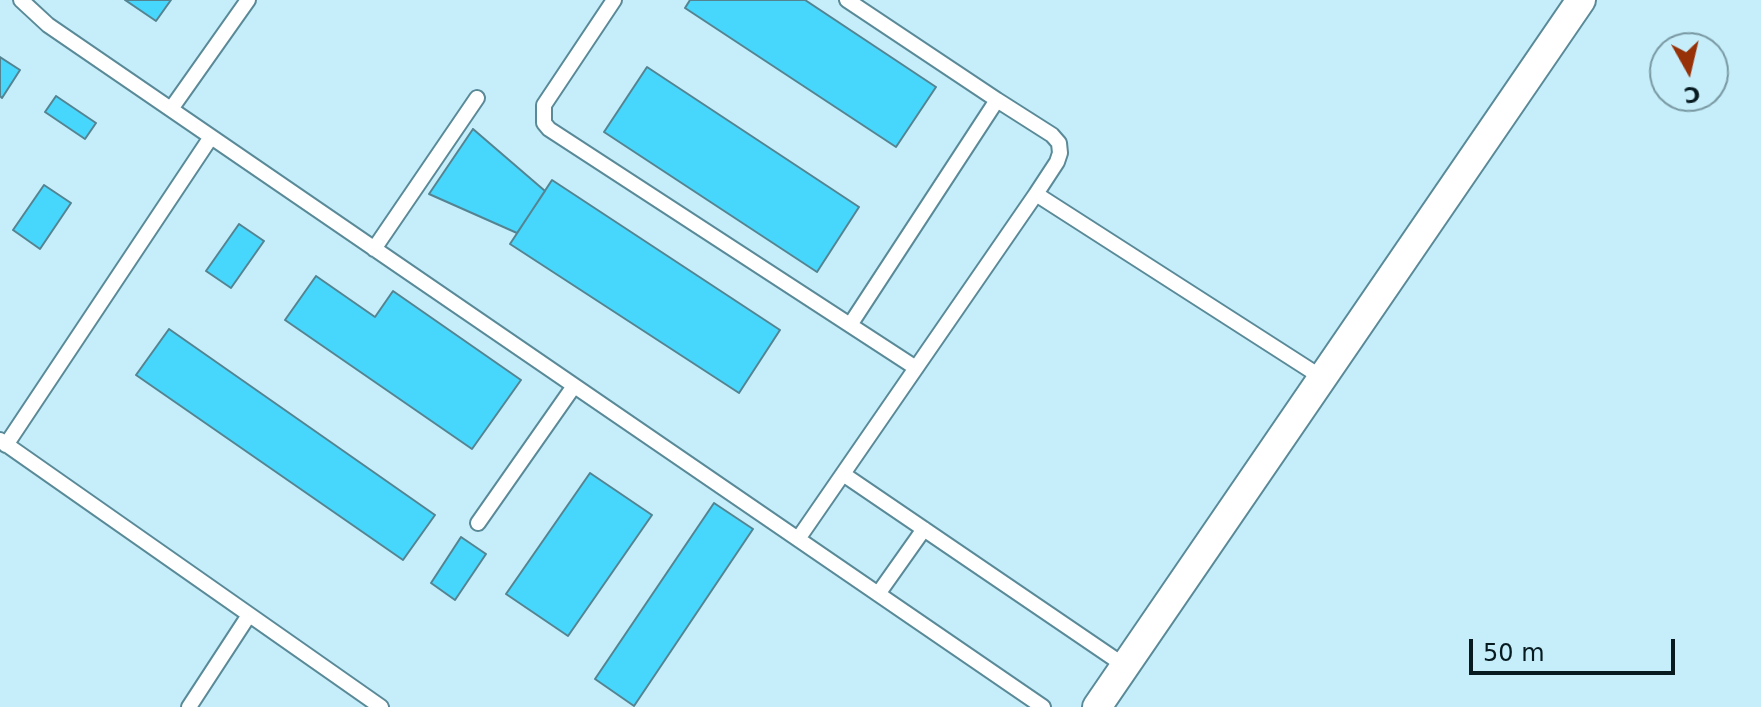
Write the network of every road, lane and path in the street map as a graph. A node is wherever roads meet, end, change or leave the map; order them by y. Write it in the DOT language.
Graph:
graph roads {
  1 [pos="21,0"];
  2 [pos="248,0"];
  3 [pos="614,0"];
  4 [pos="847,0"];
  5 [pos="1581,0"];
  6 [pos="477,98"];
  7 [pos="997,100"];
  8 [pos="171,109"];
  9 [pos="211,137"];
  10 [pos="1036,194"];
  11 [pos="374,249"];
  12 [pos="850,325"];
  13 [pos="916,368"];
  14 [pos="1321,377"];
  15 [pos="574,386"];
  16 [pos="3,443"];
  17 [pos="843,474"];
  18 [pos="478,523"];
  19 [pos="924,529"];
  20 [pos="798,539"];
  21 [pos="878,594"];
  22 [pos="249,615"];
  23 [pos="1125,666"];
  24 [pos="189,707"];
  25 [pos="381,707"];
  26 [pos="1043,707"];
  27 [pos="1097,707"];
  1 -- 8 [label="lane"];
  2 -- 8 [label="lane"];
  3 -- 12 [label="lane"];
  4 -- 7 [label="lane"];
  5 -- 14 [label="street"];
  6 -- 11 [label="lane"];
  7 -- 10 [label="lane"];
  7 -- 12 [label="lane"];
  8 -- 9 [label="lane"];
  9 -- 11 [label="lane"];
  9 -- 16 [label="lane"];
  10 -- 13 [label="lane"];
  10 -- 14 [label="lane"];
  11 -- 15 [label="lane"];
  12 -- 13 [label="lane"];
  13 -- 17 [label="lane"];
  14 -- 23 [label="street"];
  15 -- 18 [label="lane"];
  15 -- 20 [label="lane"];
  16 -- 22 [label="lane"];
  17 -- 19 [label="lane"];
  17 -- 20 [label="lane"];
  19 -- 21 [label="lane"];
  19 -- 23 [label="lane"];
  20 -- 21 [label="lane"];
  21 -- 26 [label="lane"];
  22 -- 24 [label="lane"];
  22 -- 25 [label="lane"];
  23 -- 27 [label="street"];
}
